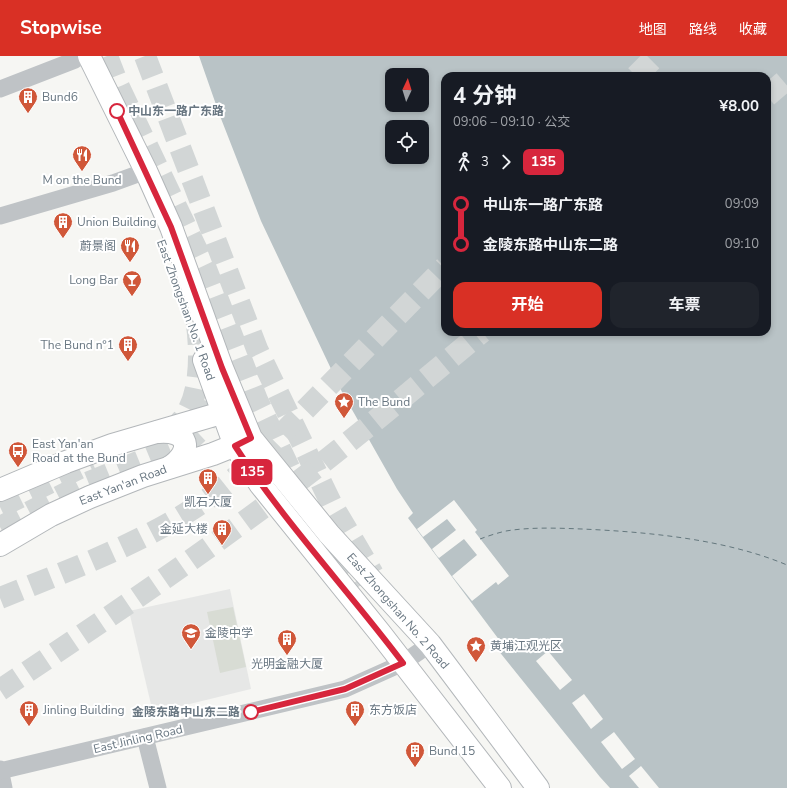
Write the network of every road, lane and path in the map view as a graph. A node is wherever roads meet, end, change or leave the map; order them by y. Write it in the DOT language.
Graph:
graph roads {
  1 [pos="79,57"];
  2 [pos="0,89"];
  3 [pos="139,174"];
  4 [pos="0,216"];
  5 [pos="230,411"];
  6 [pos="157,432"];
  7 [pos="243,442"];
  8 [pos="170,467"];
  9 [pos="0,490"];
  10 [pos="0,545"];
  11 [pos="430,644"];
  12 [pos="403,663"];
  13 [pos="145,737"];
  14 [pos="0,770"];
  15 [pos="4,788"];
  16 [pos="158,788"];
  17 [pos="500,788"];
  18 [pos="538,788"];
  1 -- 2 [label="street"];
  1 -- 3 [label="main road, East Zhongshan No. 1 Road"];
  3 -- 4 [label="street"];
  3 -- 5 [label="main road, East Zhongshan No. 1 Road"];
  5 -- 6 [label="main road"];
  5 -- 7 [label="main road, East Zhongshan No. 1 Road"];
  6 -- 8 [label="main road"];
  6 -- 9 [label="main road"];
  7 -- 8 [label="main road, East Yan'an Road"];
  7 -- 11 [label="main road, East Zhongshan No. 2 Road"];
  7 -- 12 [label="main road"];
  8 -- 10 [label="main road, East Yan'an Road"];
  11 -- 12 [label="street, East Jinling Road"];
  11 -- 18 [label="main road, East Zhongshan No. 2 Road"];
  12 -- 13 [label="street, East Jinling Road"];
  12 -- 17 [label="main road"];
  13 -- 14 [label="street, East Jinling Road"];
  13 -- 16 [label="street"];
  14 -- 15 [label="street"];
}
